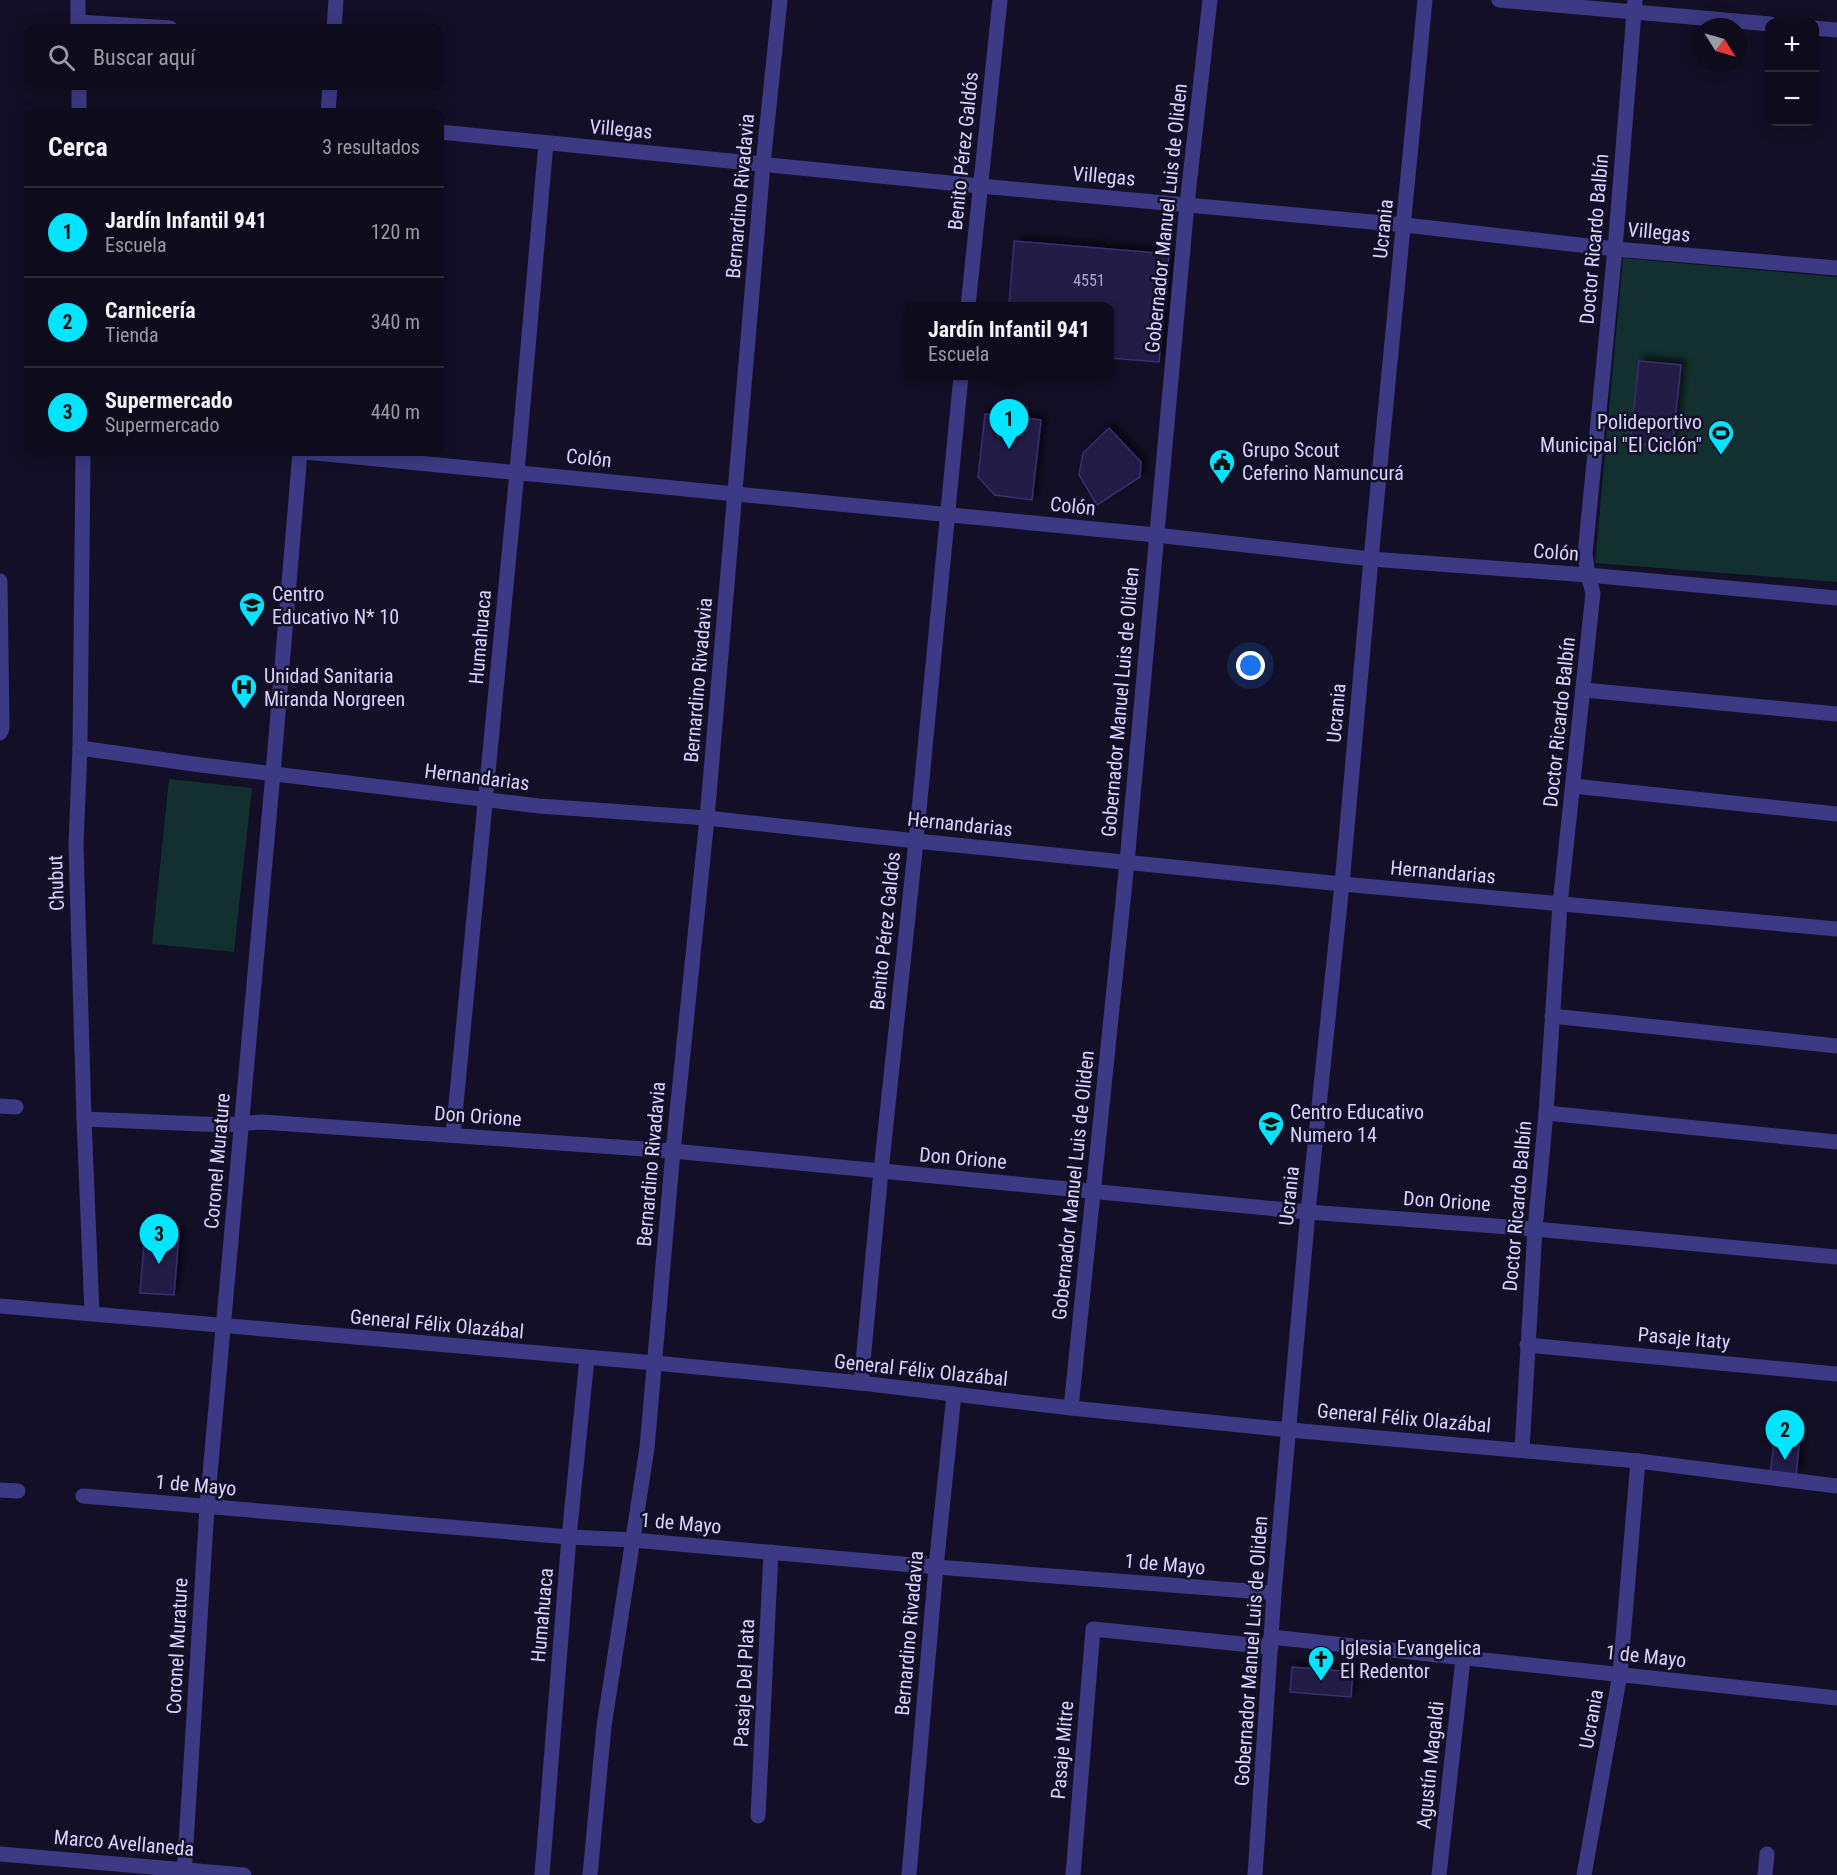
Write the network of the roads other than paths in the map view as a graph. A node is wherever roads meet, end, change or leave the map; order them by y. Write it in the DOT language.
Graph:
graph roads {
  1 [pos="78,0"];
  2 [pos="336,0"];
  3 [pos="780,0"];
  4 [pos="1000,0"];
  5 [pos="1210,0"];
  6 [pos="1425,0"];
  7 [pos="1499,0"];
  8 [pos="1635,6"];
  9 [pos="1765,23"];
  10 [pos="78,24"];
  11 [pos="334,24"];
  12 [pos="1819,28"];
  13 [pos="1837,30"];
  14 [pos="79,90"];
  15 [pos="330,90"];
  16 [pos="79,108"];
  17 [pos="328,108"];
  18 [pos="444,132"];
  19 [pos="546,143"];
  20 [pos="763,164"];
  21 [pos="980,186"];
  22 [pos="1188,204"];
  23 [pos="1405,225"];
  24 [pos="1615,249"];
  25 [pos="1837,268"];
  26 [pos="968,302"];
  27 [pos="960,380"];
  28 [pos="83,456"];
  29 [pos="300,456"];
  30 [pos="347,456"];
  31 [pos="517,472"];
  32 [pos="736,494"];
  33 [pos="947,515"];
  34 [pos="1156,535"];
  35 [pos="1371,559"];
  36 [pos="1588,575"];
  37 [pos="0,581"];
  38 [pos="1837,598"];
  39 [pos="1584,690"];
  40 [pos="1837,714"];
  41 [pos="0,733"];
  42 [pos="80,748"];
  43 [pos="273,773"];
  44 [pos="1573,786"];
  45 [pos="486,799"];
  46 [pos="1837,814"];
  47 [pos="707,818"];
  48 [pos="916,841"];
  49 [pos="1127,862"];
  50 [pos="1342,884"];
  51 [pos="1560,904"];
  52 [pos="1837,929"];
  53 [pos="1552,1016"];
  54 [pos="1837,1046"];
  55 [pos="0,1106"];
  56 [pos="16,1107"];
  57 [pos="1546,1113"];
  58 [pos="84,1119"];
  59 [pos="241,1123"];
  60 [pos="453,1135"];
  61 [pos="1837,1142"];
  62 [pos="673,1151"];
  63 [pos="881,1171"];
  64 [pos="1094,1192"];
  65 [pos="1308,1212"];
  66 [pos="1535,1229"];
  67 [pos="1837,1257"];
  68 [pos="0,1306"];
  69 [pos="92,1313"];
  70 [pos="224,1326"];
  71 [pos="1527,1345"];
  72 [pos="587,1358"];
  73 [pos="655,1363"];
  74 [pos="1837,1374"];
  75 [pos="861,1383"];
  76 [pos="954,1394"];
  77 [pos="1071,1408"];
  78 [pos="1290,1430"];
  79 [pos="1522,1449"];
  80 [pos="1638,1461"];
  81 [pos="1837,1486"];
  82 [pos="0,1490"];
  83 [pos="18,1491"];
  84 [pos="83,1496"];
  85 [pos="207,1507"];
  86 [pos="569,1537"];
  87 [pos="633,1540"];
  88 [pos="771,1552"];
  89 [pos="936,1567"];
  90 [pos="1274,1593"];
  91 [pos="1093,1629"];
  92 [pos="1271,1642"];
  93 [pos="1463,1659"];
  94 [pos="1620,1674"];
  95 [pos="1837,1698"];
  96 [pos="758,1816"];
  97 [pos="0,1854"];
  98 [pos="1767,1854"];
  99 [pos="184,1872"];
  100 [pos="244,1875"];
  101 [pos="542,1875"];
  102 [pos="590,1875"];
  103 [pos="909,1875"];
  104 [pos="1073,1875"];
  105 [pos="1255,1875"];
  106 [pos="1439,1875"];
  107 [pos="1584,1875"];
  108 [pos="1765,1875"];
  1 -- 10 [label="street"];
  2 -- 11 [label="street"];
  3 -- 20 [label="street, Bernardino Rivadavia"];
  4 -- 21 [label="street, Benito Pérez Galdós"];
  5 -- 22 [label="street, Gobernador Manuel Luis de Oliden"];
  6 -- 23 [label="street, Ucrania"];
  7 -- 8 [label="street"];
  8 -- 9 [label="street"];
  8 -- 24 [label="street, Doctor Ricardo Balbín"];
  12 -- 13 [label="street"];
  14 -- 16 [label="street"];
  15 -- 17 [label="street"];
  18 -- 19 [label="street, Villegas"];
  19 -- 20 [label="street, Villegas"];
  19 -- 31 [label="street, Humahuaca"];
  20 -- 21 [label="street, Villegas"];
  20 -- 32 [label="street, Bernardino Rivadavia"];
  21 -- 22 [label="street, Villegas"];
  21 -- 26 [label="street, Benito Pérez Galdós"];
  22 -- 23 [label="street, Villegas"];
  22 -- 34 [label="street, Gobernador Manuel Luis de Oliden"];
  23 -- 24 [label="street, Villegas"];
  23 -- 35 [label="street, Ucrania"];
  24 -- 25 [label="street, Villegas"];
  24 -- 36 [label="street, Doctor Ricardo Balbín"];
  27 -- 33 [label="street, Benito Pérez Galdós"];
  28 -- 42 [label="street, Chubut"];
  29 -- 43 [label="street, Coronel Murature"];
  30 -- 31 [label="street, Colón"];
  31 -- 32 [label="street, Colón"];
  31 -- 45 [label="street, Humahuaca"];
  32 -- 33 [label="street, Colón"];
  32 -- 47 [label="street, Bernardino Rivadavia"];
  33 -- 34 [label="street, Colón"];
  33 -- 48 [label="street, Benito Pérez Galdós"];
  34 -- 35 [label="street, Colón"];
  34 -- 49 [label="street, Gobernador Manuel Luis de Oliden"];
  35 -- 36 [label="street, Colón"];
  35 -- 50 [label="street, Ucrania"];
  36 -- 38 [label="street, Colón"];
  36 -- 39 [label="street, Doctor Ricardo Balbín"];
  37 -- 41 [label="street"];
  39 -- 40 [label="street"];
  39 -- 44 [label="street, Doctor Ricardo Balbín"];
  42 -- 43 [label="street, Hernandarias"];
  42 -- 58 [label="street, Chubut"];
  43 -- 45 [label="street, Hernandarias"];
  43 -- 59 [label="street, Coronel Murature"];
  44 -- 46 [label="street"];
  44 -- 51 [label="street, Doctor Ricardo Balbín"];
  45 -- 47 [label="street, Hernandarias"];
  45 -- 60 [label="street, Humahuaca"];
  47 -- 48 [label="street, Hernandarias"];
  47 -- 62 [label="street, Bernardino Rivadavia"];
  48 -- 49 [label="street, Hernandarias"];
  48 -- 63 [label="street, Benito Pérez Galdós"];
  49 -- 50 [label="street, Hernandarias"];
  49 -- 64 [label="street, Gobernador Manuel Luis de Oliden"];
  50 -- 51 [label="street, Hernandarias"];
  50 -- 65 [label="street, Ucrania"];
  51 -- 52 [label="street, Hernandarias"];
  51 -- 53 [label="street, Doctor Ricardo Balbín"];
  53 -- 54 [label="street"];
  53 -- 57 [label="street, Doctor Ricardo Balbín"];
  55 -- 56 [label="street"];
  57 -- 61 [label="street"];
  57 -- 66 [label="street, Doctor Ricardo Balbín"];
  58 -- 59 [label="street, Don Orione"];
  58 -- 69 [label="street, Chubut"];
  59 -- 60 [label="street, Don Orione"];
  59 -- 70 [label="street, Coronel Murature"];
  60 -- 62 [label="street, Don Orione"];
  62 -- 63 [label="street, Don Orione"];
  62 -- 73 [label="street, Bernardino Rivadavia"];
  63 -- 64 [label="street, Don Orione"];
  63 -- 75 [label="street, Benito Pérez Galdós"];
  64 -- 65 [label="street, Don Orione"];
  64 -- 77 [label="street, Gobernador Manuel Luis de Oliden"];
  65 -- 66 [label="street, Don Orione"];
  65 -- 78 [label="street, Ucrania"];
  66 -- 67 [label="street, Don Orione"];
  66 -- 71 [label="street, Doctor Ricardo Balbín"];
  68 -- 69 [label="street, General Félix Olazábal"];
  69 -- 70 [label="street, General Félix Olazábal"];
  70 -- 72 [label="street, General Félix Olazábal"];
  70 -- 85 [label="street, Coronel Murature"];
  71 -- 74 [label="street, Pasaje Itaty"];
  71 -- 79 [label="street, Doctor Ricardo Balbín"];
  72 -- 73 [label="street, General Félix Olazábal"];
  72 -- 86 [label="street, Humahuaca"];
  73 -- 75 [label="street, General Félix Olazábal"];
  73 -- 87 [label="street"];
  75 -- 76 [label="street, General Félix Olazábal"];
  76 -- 77 [label="street, General Félix Olazábal"];
  76 -- 89 [label="street, Bernardino Rivadavia"];
  77 -- 78 [label="street, General Félix Olazábal"];
  78 -- 79 [label="street, General Félix Olazábal"];
  78 -- 90 [label="street, Gobernador Manuel Luis de Oliden"];
  79 -- 80 [label="street, General Félix Olazábal"];
  80 -- 81 [label="street, General Félix Olazábal"];
  80 -- 94 [label="street, Ucrania"];
  82 -- 83 [label="street"];
  84 -- 85 [label="street, 1 de Mayo"];
  85 -- 86 [label="street, 1 de Mayo"];
  85 -- 99 [label="street, Coronel Murature"];
  86 -- 87 [label="street, 1 de Mayo"];
  86 -- 101 [label="street, Humahuaca"];
  87 -- 88 [label="street, 1 de Mayo"];
  87 -- 102 [label="street"];
  88 -- 89 [label="street, 1 de Mayo"];
  88 -- 96 [label="street, Pasaje Del Plata"];
  89 -- 90 [label="street, 1 de Mayo"];
  89 -- 103 [label="street, Bernardino Rivadavia"];
  90 -- 92 [label="street, Gobernador Manuel Luis de Oliden"];
  91 -- 92 [label="street, 1 de Mayo"];
  91 -- 104 [label="street, Pasaje Mitre"];
  92 -- 93 [label="street, 1 de Mayo"];
  92 -- 105 [label="street, Gobernador Manuel Luis de Oliden"];
  93 -- 94 [label="street, 1 de Mayo"];
  93 -- 106 [label="street, Agustín Magaldi"];
  94 -- 95 [label="street, 1 de Mayo"];
  94 -- 107 [label="street, Ucrania"];
  97 -- 99 [label="street, Marco Avellaneda"];
  98 -- 108 [label="street"];
  99 -- 100 [label="street, Marco Avellaneda"];
}
